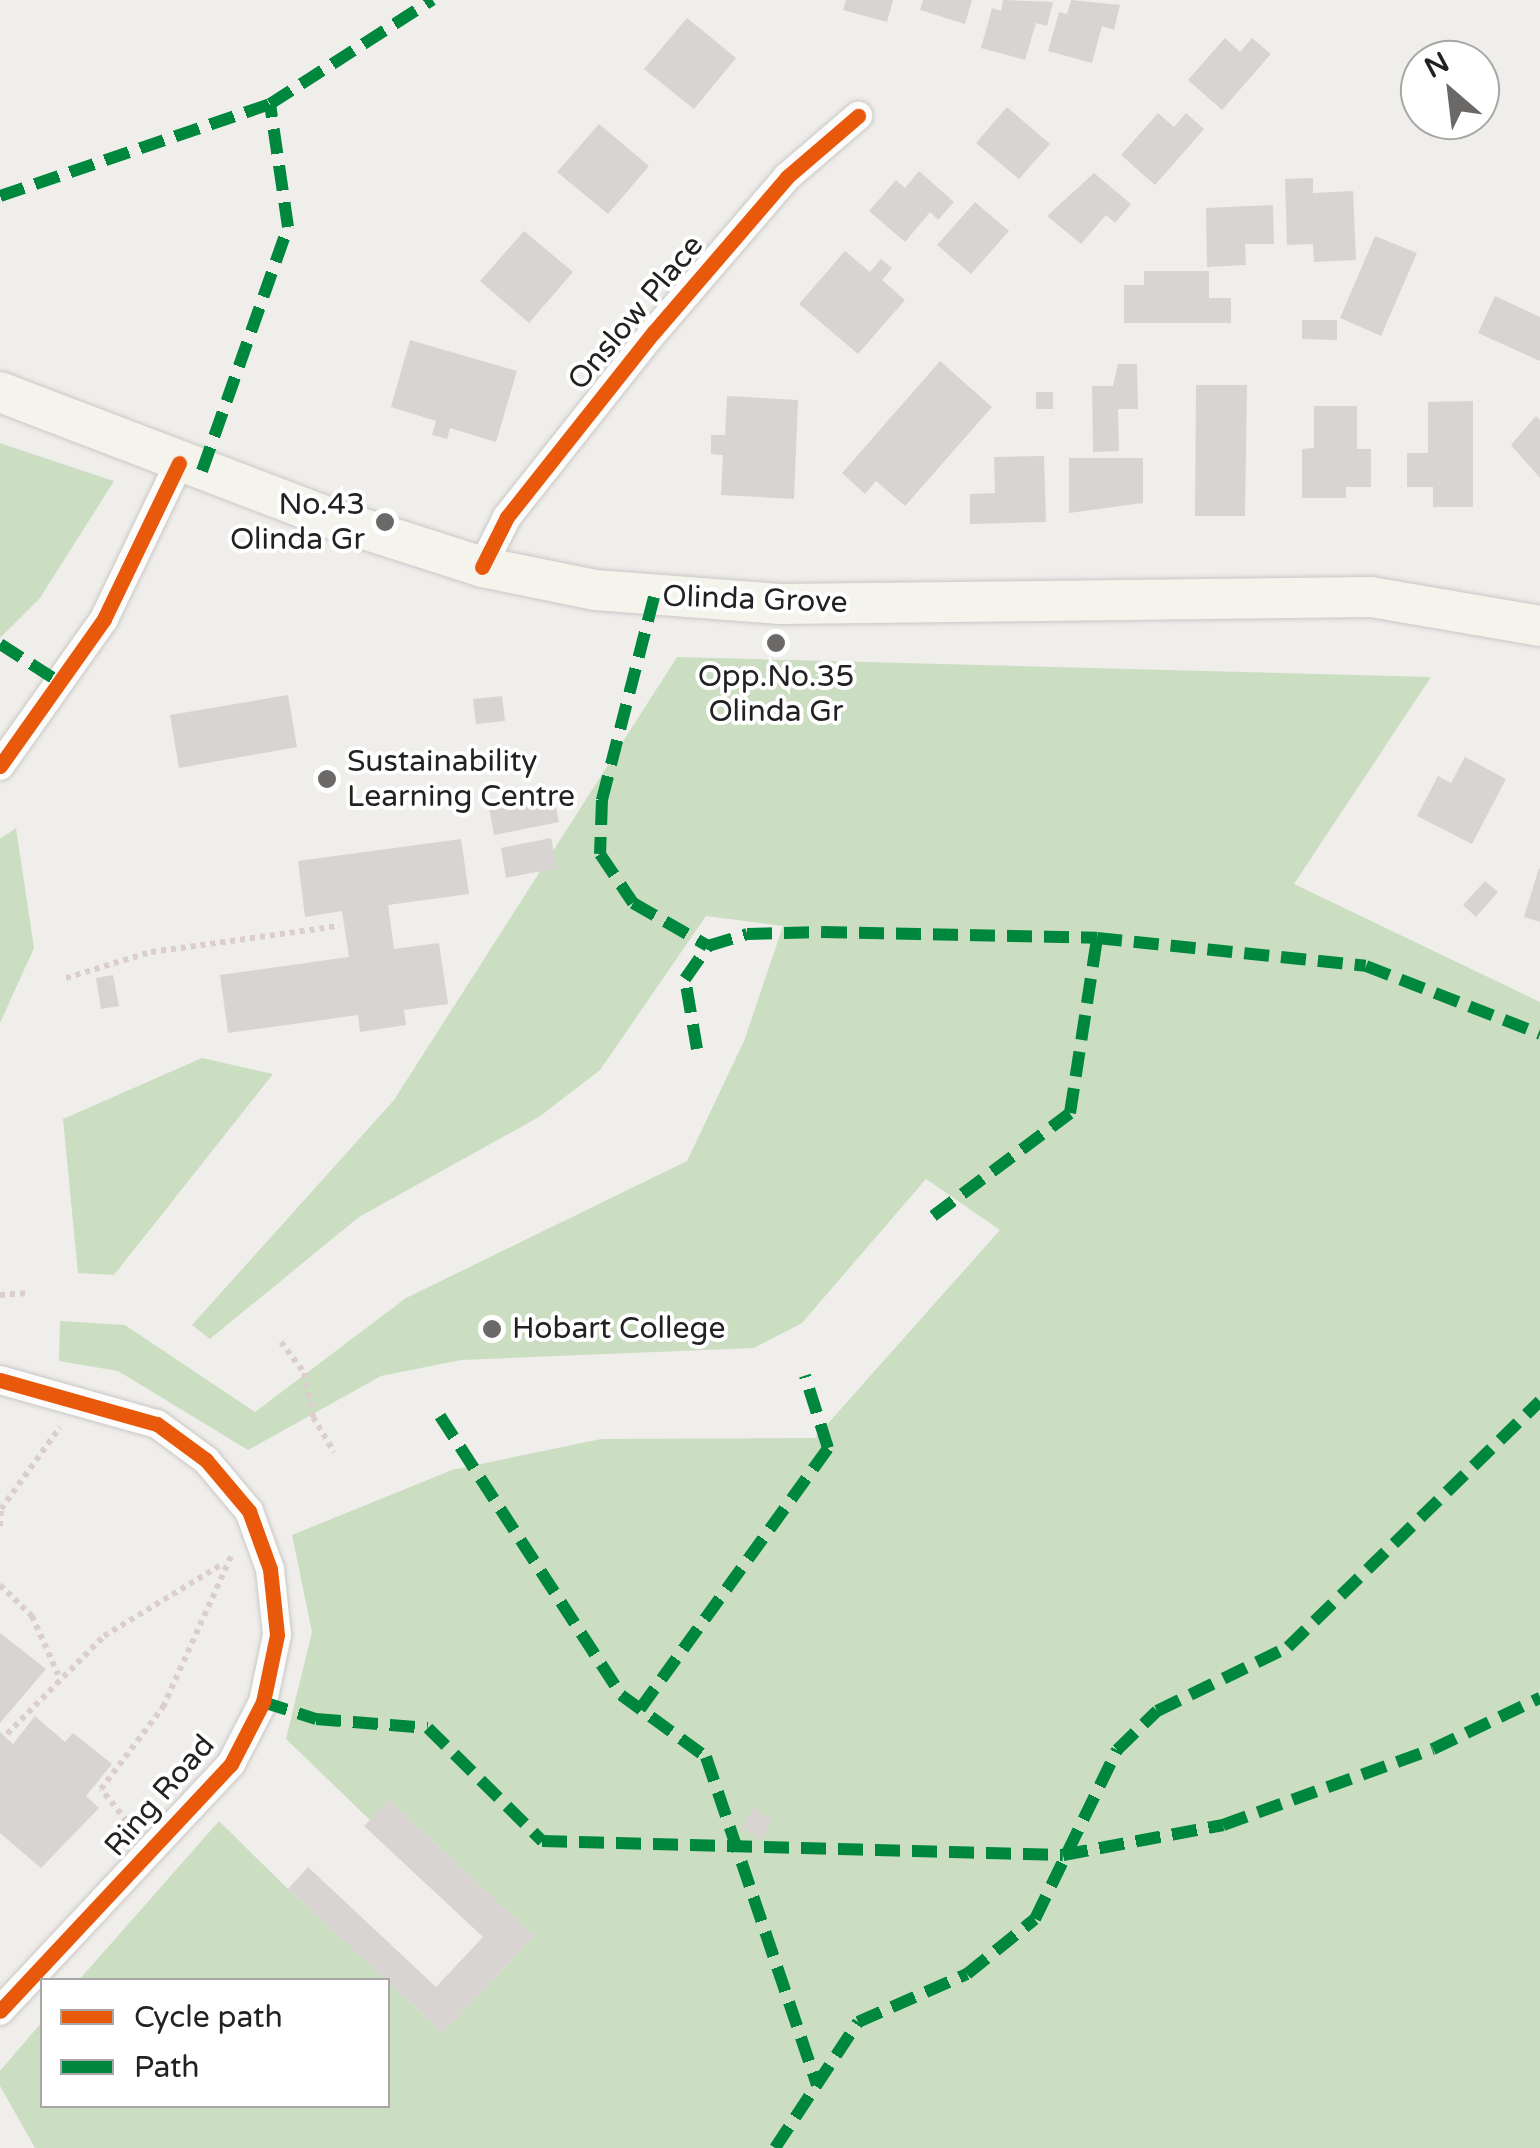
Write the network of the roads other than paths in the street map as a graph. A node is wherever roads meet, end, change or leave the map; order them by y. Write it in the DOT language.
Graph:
graph roads {
  1 [pos="858,116"];
  2 [pos="0,392"];
  3 [pos="179,464"];
  4 [pos="482,567"];
  5 [pos="1540,626"];
  6 [pos="0,766"];
  7 [pos="0,1380"];
  8 [pos="0,2012"];
  1 -- 4 [label="street, Onslow Place"];
  2 -- 3 [label="main road, Olinda Grove"];
  3 -- 4 [label="main road, Olinda Grove"];
  3 -- 6 [label="street"];
  4 -- 5 [label="main road, Olinda Grove"];
  7 -- 8 [label="street, Ring Road"];
}
